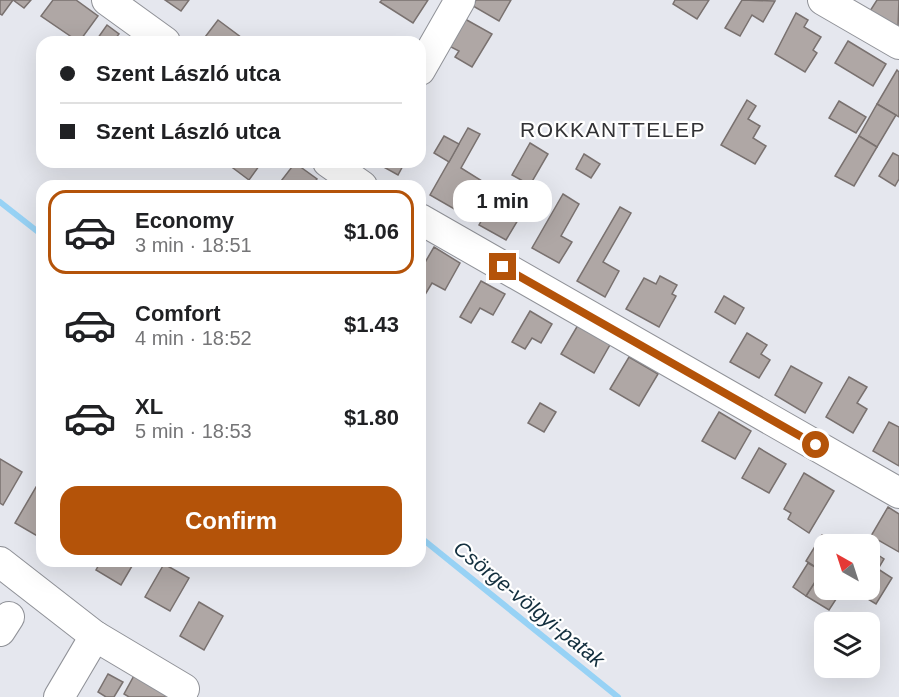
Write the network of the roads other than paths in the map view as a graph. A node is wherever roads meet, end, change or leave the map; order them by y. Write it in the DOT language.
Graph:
graph roads {
  1 [pos="107,0"];
  2 [pos="460,0"];
  3 [pos="823,0"];
  4 [pos="157,36"];
  5 [pos="899,44"];
  6 [pos="426,60"];
  7 [pos="342,168"];
  8 [pos="362,177"];
  9 [pos="426,222"];
  10 [pos="899,493"];
  11 [pos="0,562"];
  12 [pos="95,636"];
  13 [pos="184,689"];
  14 [pos="59,697"];
  1 -- 4 [label="street"];
  2 -- 6 [label="street"];
  3 -- 5 [label="street"];
  7 -- 8 [label="street"];
  9 -- 10 [label="street"];
  11 -- 12 [label="street"];
  12 -- 13 [label="street"];
  12 -- 14 [label="street"];
}
